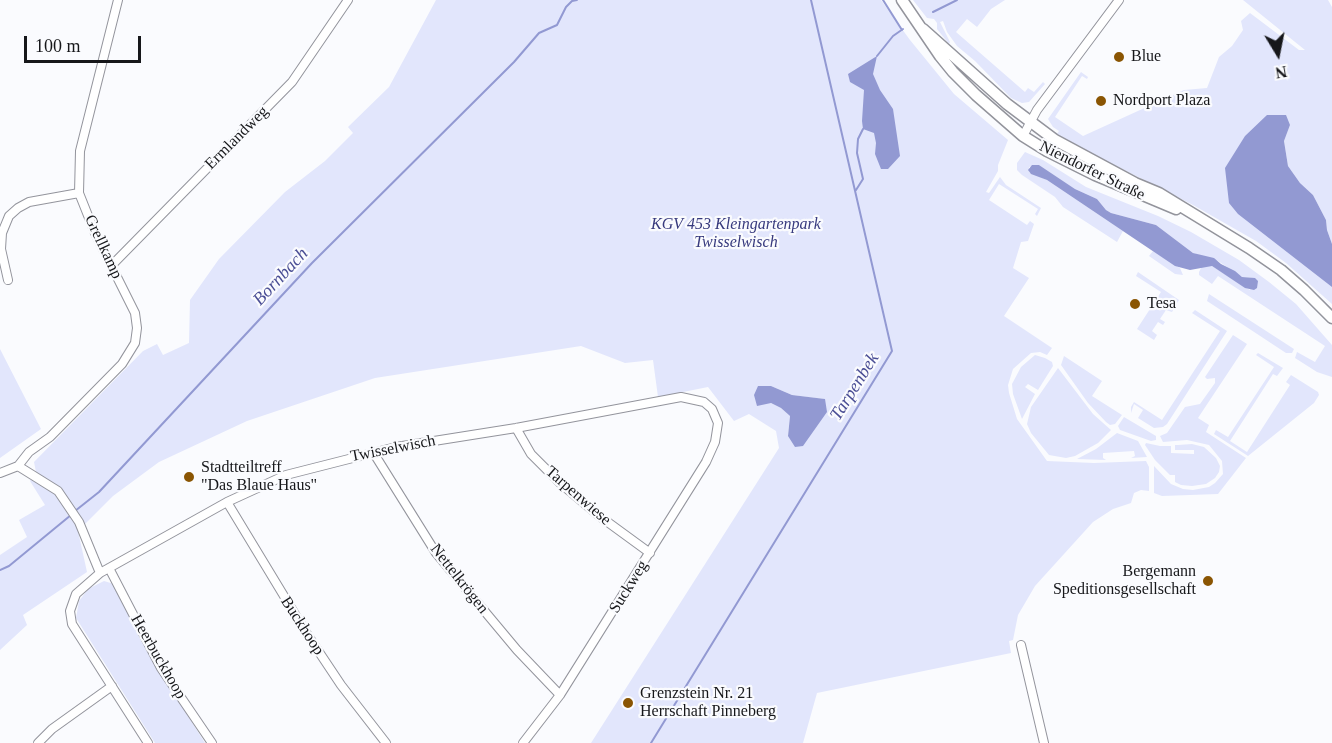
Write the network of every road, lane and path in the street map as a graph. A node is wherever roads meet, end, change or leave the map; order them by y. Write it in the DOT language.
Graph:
graph roads {
  1 [pos="118,0"];
  2 [pos="348,0"];
  3 [pos="902,0"];
  4 [pos="1119,0"];
  5 [pos="923,29"];
  6 [pos="1030,122"];
  7 [pos="1023,136"];
  8 [pos="79,193"];
  9 [pos="1199,218"];
  10 [pos="112,265"];
  11 [pos="8,280"];
  12 [pos="1332,318"];
  13 [pos="718,423"];
  14 [pos="516,428"];
  15 [pos="373,452"];
  16 [pos="18,466"];
  17 [pos="0,473"];
  18 [pos="227,502"];
  19 [pos="650,553"];
  20 [pos="108,568"];
  21 [pos="100,573"];
  22 [pos="1022,645"];
  23 [pos="112,686"];
  24 [pos="560,695"];
  25 [pos="38,743"];
  26 [pos="148,743"];
  27 [pos="212,743"];
  28 [pos="386,743"];
  29 [pos="523,743"];
  30 [pos="1044,743"];
  1 -- 8 [label="street, Grellkamp"];
  2 -- 10 [label="street, Ermlandweg"];
  3 -- 5 [label="main road, Niendorfer Straße"];
  4 -- 6 [label="street"];
  5 -- 6 [label="main road, Niendorfer Straße"];
  5 -- 7 [label="main road, Niendorfer Straße"];
  6 -- 7 [label="street"];
  6 -- 9 [label="main road, Niendorfer Straße"];
  7 -- 9 [label="main road, Niendorfer Straße"];
  8 -- 10 [label="street, Grellkamp"];
  8 -- 11 [label="street"];
  9 -- 12 [label="main road, Niendorfer Straße"];
  10 -- 16 [label="street, Grellkamp"];
  13 -- 14 [label="street, Twisselwisch"];
  13 -- 19 [label="street, Suckweg"];
  14 -- 15 [label="street, Twisselwisch"];
  14 -- 19 [label="street, Tarpenwiese"];
  15 -- 18 [label="street, Twisselwisch"];
  15 -- 24 [label="street, Nettelkrögen"];
  16 -- 17 [label="street"];
  16 -- 21 [label="street"];
  18 -- 20 [label="street, Twisselwisch"];
  18 -- 28 [label="street, Buckhoop"];
  19 -- 24 [label="street, Suckweg"];
  20 -- 21 [label="street, Twisselwisch"];
  20 -- 27 [label="street, Heerbuckhoop"];
  21 -- 23 [label="street, Twisselwisch"];
  22 -- 30 [label="street"];
  23 -- 25 [label="street"];
  23 -- 26 [label="street"];
  24 -- 29 [label="street, Suckweg"];
}
